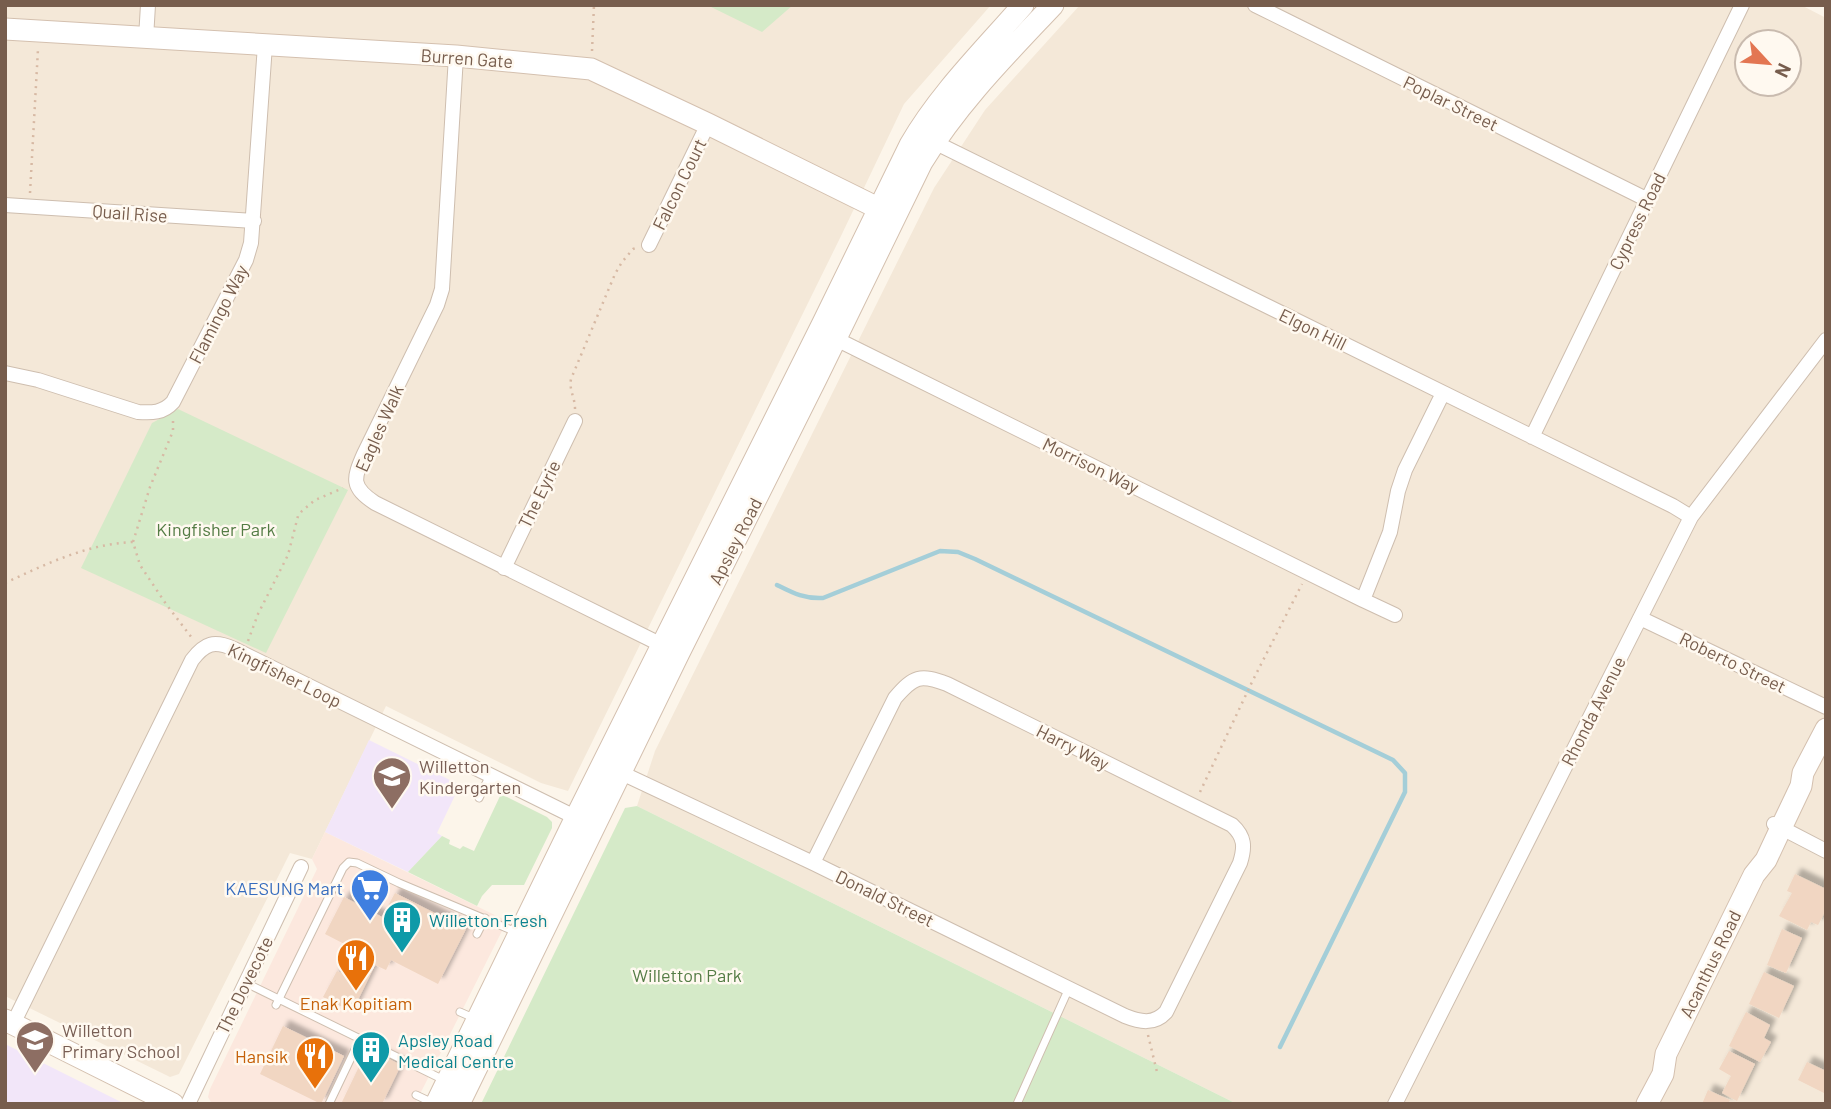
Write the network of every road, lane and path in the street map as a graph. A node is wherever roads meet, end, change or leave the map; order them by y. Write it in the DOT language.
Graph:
graph roads {
  1 [pos="148,5"];
  2 [pos="594,5"];
  3 [pos="1023,5"];
  4 [pos="1053,5"];
  5 [pos="1255,5"];
  6 [pos="1742,5"];
  7 [pos="5,29"];
  8 [pos="146,38"];
  9 [pos="264,45"];
  10 [pos="38,48"];
  11 [pos="456,56"];
  12 [pos="591,69"];
  13 [pos="708,124"];
  14 [pos="934,142"];
  15 [pos="1648,200"];
  16 [pos="5,205"];
  17 [pos="29,206"];
  18 [pos="887,213"];
  19 [pos="254,220"];
  20 [pos="649,245"];
  21 [pos="827,335"];
  22 [pos="1826,340"];
  23 [pos="5,373"];
  24 [pos="1443,393"];
  25 [pos="167,409"];
  26 [pos="575,421"];
  27 [pos="1532,437"];
  28 [pos="355,482"];
  29 [pos="1691,517"];
  30 [pos="133,542"];
  31 [pos="504,568"];
  32 [pos="1308,572"];
  33 [pos="5,583"];
  34 [pos="1363,600"];
  35 [pos="1395,615"];
  36 [pos="1640,618"];
  37 [pos="201,649"];
  38 [pos="670,649"];
  39 [pos="242,653"];
  40 [pos="1826,707"];
  41 [pos="1826,729"];
  42 [pos="612,768"];
  43 [pos="490,775"];
  44 [pos="479,798"];
  45 [pos="1193,807"];
  46 [pos="585,822"];
  47 [pos="1777,826"];
  48 [pos="1826,851"];
  49 [pos="813,863"];
  50 [pos="301,867"];
  51 [pos="485,919"];
  52 [pos="477,934"];
  53 [pos="519,934"];
  54 [pos="245,983"];
  55 [pos="1069,988"];
  56 [pos="278,1002"];
  57 [pos="9,1022"];
  58 [pos="1145,1022"];
  59 [pos="360,1039"];
  60 [pos="1667,1054"];
  61 [pos="1157,1072"];
  62 [pos="447,1081"];
  63 [pos="416,1095"];
  64 [pos="164,1102"];
  65 [pos="188,1104"];
  66 [pos="329,1104"];
  67 [pos="435,1104"];
  68 [pos="458,1104"];
  69 [pos="1017,1104"];
  70 [pos="1395,1104"];
  71 [pos="1636,1104"];
  72 [pos="1647,1104"];
  1 -- 8 [label="street"];
  2 -- 12 [label="path"];
  3 -- 18 [label="main road, Apsley Road"];
  4 -- 14 [label="main road, Apsley Road"];
  5 -- 15 [label="street, Poplar Street"];
  6 -- 15 [label="street, Cypress Road"];
  7 -- 8 [label="main road, Burren Gate"];
  8 -- 9 [label="main road, Burren Gate"];
  9 -- 11 [label="main road, Burren Gate"];
  9 -- 19 [label="street, Flamingo Way"];
  10 -- 17 [label="path"];
  11 -- 12 [label="main road, Burren Gate"];
  11 -- 28 [label="street, Eagles Walk"];
  12 -- 13 [label="main road, Burren Gate"];
  13 -- 18 [label="main road, Burren Gate"];
  13 -- 20 [label="street, Falcon Court"];
  14 -- 18 [label="main road, Apsley Road"];
  14 -- 24 [label="street, Elgon Hill"];
  15 -- 27 [label="street, Cypress Road"];
  16 -- 17 [label="street, Quail Rise"];
  17 -- 19 [label="street, Quail Rise"];
  18 -- 21 [label="main road, Apsley Road"];
  19 -- 25 [label="street, Flamingo Way"];
  20 -- 26 [label="path"];
  21 -- 32 [label="street, Morrison Way"];
  21 -- 38 [label="main road, Apsley Road"];
  22 -- 29 [label="street, Rhonda Avenue"];
  23 -- 25 [label="street"];
  24 -- 27 [label="street, Elgon Hill"];
  24 -- 34 [label="street"];
  25 -- 30 [label="path"];
  26 -- 31 [label="street, The Eyrie"];
  27 -- 29 [label="street, Elgon Hill"];
  28 -- 31 [label="street, Eagles Walk"];
  28 -- 39 [label="path"];
  29 -- 36 [label="street, Rhonda Avenue"];
  30 -- 33 [label="path"];
  30 -- 37 [label="path"];
  31 -- 38 [label="street, Eagles Walk"];
  32 -- 34 [label="street, Morrison Way"];
  32 -- 45 [label="path"];
  34 -- 35 [label="street, Morrison Way"];
  36 -- 40 [label="street, Roberto Street"];
  36 -- 70 [label="street, Rhonda Avenue"];
  37 -- 39 [label="street, Kingfisher Loop"];
  37 -- 57 [label="street, Kingfisher Loop"];
  38 -- 42 [label="main road, Apsley Road"];
  39 -- 43 [label="street, Kingfisher Loop"];
  41 -- 47 [label="main road, Acanthus Road"];
  42 -- 46 [label="main road, Apsley Road"];
  42 -- 49 [label="street, Donald Street"];
  43 -- 44 [label="lane"];
  43 -- 46 [label="street, Kingfisher Loop"];
  45 -- 49 [label="street, Harry Way"];
  45 -- 58 [label="street, Harry Way"];
  46 -- 53 [label="main road, Apsley Road"];
  46 -- 68 [label="main road, Apsley Road"];
  47 -- 48 [label="street"];
  47 -- 60 [label="main road, Acanthus Road"];
  49 -- 55 [label="street, Donald Street"];
  50 -- 54 [label="street, The Dovecote"];
  51 -- 52 [label="lane"];
  51 -- 53 [label="lane"];
  51 -- 56 [label="lane"];
  53 -- 62 [label="main road, Apsley Road"];
  54 -- 56 [label="lane"];
  54 -- 65 [label="street, The Dovecote"];
  55 -- 58 [label="street, Donald Street"];
  55 -- 69 [label="lane"];
  56 -- 59 [label="lane"];
  57 -- 64 [label="main road"];
  58 -- 61 [label="path"];
  59 -- 62 [label="lane"];
  59 -- 66 [label="lane"];
  60 -- 71 [label="main road, Acanthus Road"];
  60 -- 72 [label="main road, Acanthus Road"];
  62 -- 67 [label="main road, Apsley Road"];
  63 -- 67 [label="lane"];
}
